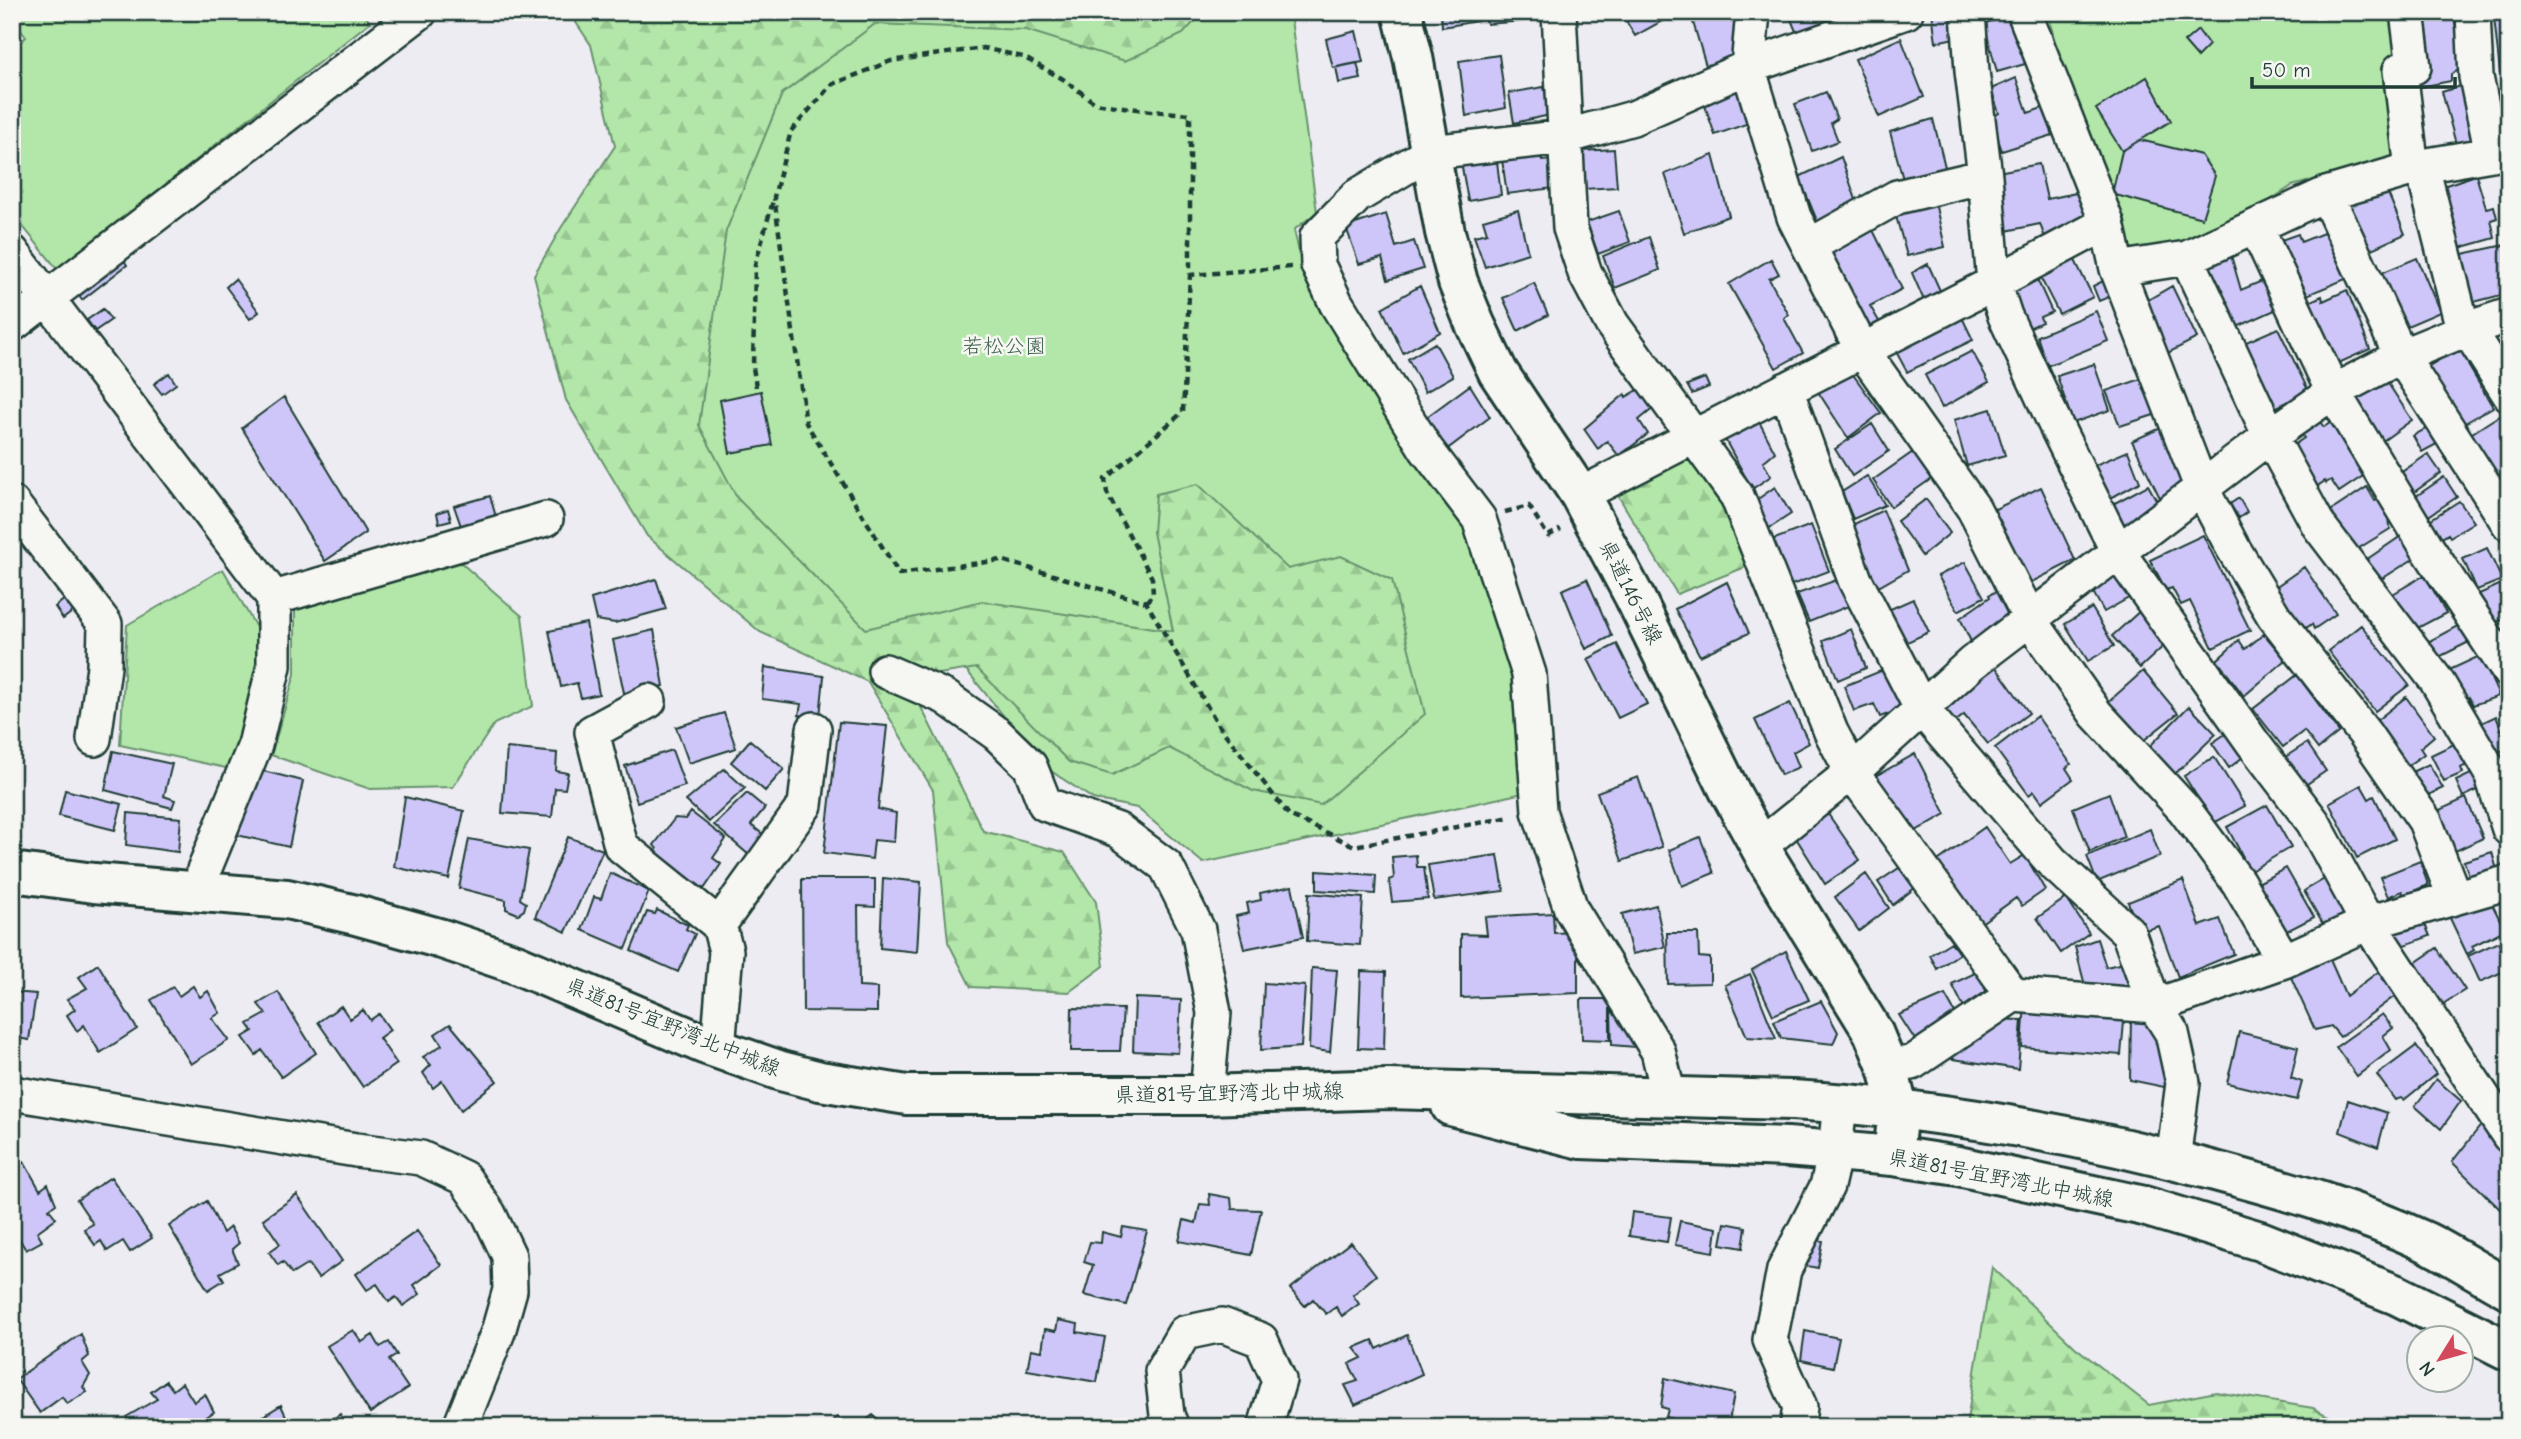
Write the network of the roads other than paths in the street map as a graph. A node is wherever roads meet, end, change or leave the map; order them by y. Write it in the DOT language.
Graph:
graph roads {
  1 [pos="420,12"];
  2 [pos="1402,12"];
  3 [pos="1559,12"];
  4 [pos="1753,12"];
  5 [pos="1906,12"];
  6 [pos="1968,12"];
  7 [pos="2024,12"];
  8 [pos="2407,12"];
  9 [pos="2473,12"];
  10 [pos="1748,67"];
  11 [pos="1565,137"];
  12 [pos="1431,152"];
  13 [pos="2501,152"];
  14 [pos="2417,168"];
  15 [pos="1985,176"];
  16 [pos="2326,194"];
  17 [pos="2107,223"];
  18 [pos="2256,226"];
  19 [pos="1809,246"];
  20 [pos="12,252"];
  21 [pos="2187,258"];
  22 [pos="2117,269"];
  23 [pos="1994,283"];
  24 [pos="47,298"];
  25 [pos="2509,315"];
  26 [pos="12,325"];
  27 [pos="2467,329"];
  28 [pos="1862,350"];
  29 [pos="2401,356"];
  30 [pos="1786,389"];
  31 [pos="2333,392"];
  32 [pos="2509,394"];
  33 [pos="1693,436"];
  34 [pos="2270,436"];
  35 [pos="2202,489"];
  36 [pos="12,503"];
  37 [pos="1572,510"];
  38 [pos="546,519"];
  39 [pos="2509,524"];
  40 [pos="2118,552"];
  41 [pos="274,598"];
  42 [pos="2031,621"];
  43 [pos="885,671"];
  44 [pos="2509,672"];
  45 [pos="649,701"];
  46 [pos="1921,708"];
  47 [pos="814,729"];
  48 [pos="94,739"];
  49 [pos="1852,772"];
  50 [pos="2509,829"];
  51 [pos="1760,846"];
  52 [pos="12,872"];
  53 [pos="2509,882"];
  54 [pos="202,893"];
  55 [pos="2454,896"];
  56 [pos="2368,923"];
  57 [pos="719,925"];
  58 [pos="2284,961"];
  59 [pos="2013,995"];
  60 [pos="2155,1006"];
  61 [pos="718,1049"];
  62 [pos="1886,1066"];
  63 [pos="1388,1089"];
  64 [pos="12,1093"];
  65 [pos="1207,1095"];
  66 [pos="1669,1096"];
  67 [pos="1840,1102"];
  68 [pos="1898,1109"];
  69 [pos="2509,1136"];
  70 [pos="1835,1152"];
  71 [pos="1893,1156"];
  72 [pos="2173,1160"];
  73 [pos="2509,1289"];
  74 [pos="2509,1351"];
  75 [pos="460,1427"];
  76 [pos="1172,1427"];
  77 [pos="1265,1427"];
  78 [pos="1797,1427"];
  1 -- 24 [label="street"];
  2 -- 12 [label="main road, 県道146号線"];
  3 -- 11 [label="street"];
  4 -- 10 [label="street"];
  5 -- 10 [label="street"];
  6 -- 15 [label="street"];
  7 -- 17 [label="street"];
  8 -- 14 [label="street"];
  9 -- 13 [label="street"];
  10 -- 11 [label="street"];
  10 -- 19 [label="street"];
  11 -- 12 [label="street"];
  11 -- 33 [label="street"];
  12 -- 37 [label="main road, 県道146号線"];
  12 -- 66 [label="street"];
  13 -- 14 [label="street"];
  14 -- 16 [label="street"];
  14 -- 27 [label="street"];
  15 -- 19 [label="street"];
  15 -- 23 [label="street"];
  16 -- 18 [label="street"];
  16 -- 29 [label="street"];
  17 -- 22 [label="street"];
  17 -- 23 [label="street"];
  18 -- 21 [label="street"];
  18 -- 31 [label="street"];
  19 -- 28 [label="street"];
  20 -- 24 [label="street"];
  21 -- 22 [label="street"];
  21 -- 34 [label="street"];
  22 -- 35 [label="street"];
  23 -- 28 [label="street"];
  23 -- 40 [label="street"];
  24 -- 26 [label="street"];
  24 -- 41 [label="street"];
  25 -- 27 [label="street"];
  27 -- 29 [label="street"];
  27 -- 32 [label="street"];
  28 -- 30 [label="street"];
  28 -- 42 [label="street"];
  29 -- 31 [label="street"];
  29 -- 39 [label="street"];
  30 -- 33 [label="street"];
  30 -- 46 [label="street"];
  31 -- 34 [label="street"];
  31 -- 44 [label="street"];
  33 -- 37 [label="street"];
  33 -- 49 [label="street"];
  34 -- 35 [label="street"];
  34 -- 50 [label="street"];
  35 -- 40 [label="street"];
  35 -- 55 [label="street"];
  36 -- 48 [label="street"];
  37 -- 51 [label="main road, 県道146号線"];
  38 -- 41 [label="street"];
  40 -- 42 [label="street"];
  40 -- 56 [label="street"];
  41 -- 54 [label="street"];
  42 -- 46 [label="street"];
  42 -- 58 [label="street"];
  43 -- 65 [label="street"];
  45 -- 57 [label="street"];
  46 -- 49 [label="street"];
  46 -- 60 [label="street"];
  47 -- 57 [label="street"];
  49 -- 51 [label="street"];
  49 -- 59 [label="street"];
  51 -- 62 [label="main road, 県道146号線"];
  52 -- 54 [label="main road, 県道81号宜野湾北中城線"];
  53 -- 55 [label="street"];
  54 -- 61 [label="main road, 県道81号宜野湾北中城線"];
  55 -- 56 [label="street"];
  56 -- 58 [label="street"];
  56 -- 69 [label="street"];
  57 -- 61 [label="street"];
  58 -- 60 [label="street"];
  59 -- 60 [label="street"];
  59 -- 62 [label="street"];
  60 -- 72 [label="street"];
  61 -- 65 [label="main road, 県道81号宜野湾北中城線"];
  62 -- 68 [label="main road, 県道146号線"];
  63 -- 65 [label="main road, 県道81号宜野湾北中城線"];
  63 -- 66 [label="main road, 県道81号宜野湾北中城線"];
  63 -- 70 [label="main road, 県道81号宜野湾北中城線"];
  64 -- 75 [label="street"];
  66 -- 67 [label="main road, 県道81号宜野湾北中城線"];
  67 -- 68 [label="main road, 県道81号宜野湾北中城線"];
  67 -- 70 [label="street"];
  68 -- 71 [label="main road, 県道146号線"];
  68 -- 72 [label="main road, 県道81号宜野湾北中城線"];
  70 -- 71 [label="main road, 県道81号宜野湾北中城線"];
  70 -- 78 [label="street"];
  71 -- 74 [label="main road, 県道81号宜野湾北中城線"];
  72 -- 73 [label="main road, 県道81号宜野湾北中城線"];
  76 -- 77 [label="street"];
}
